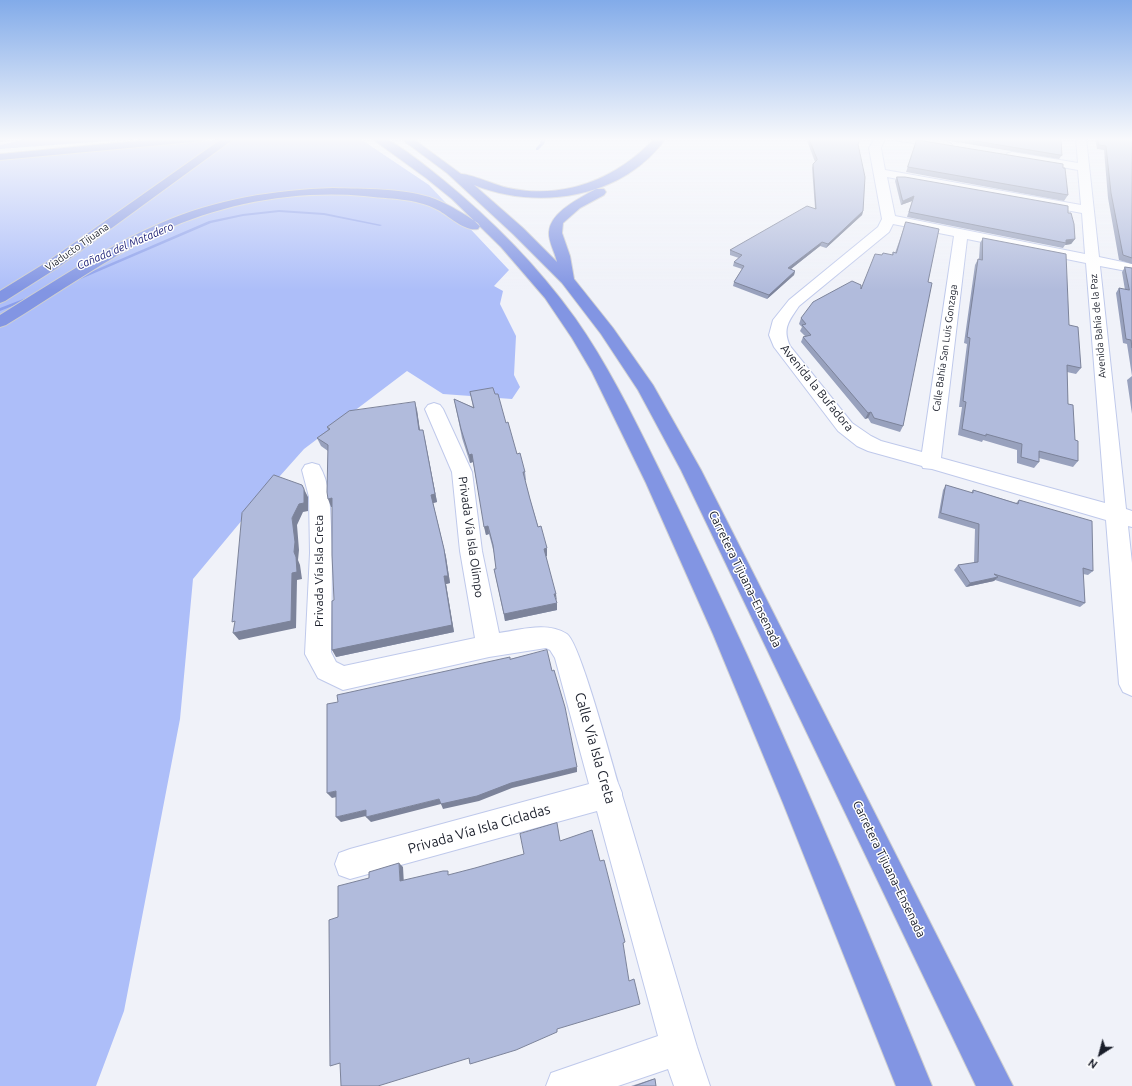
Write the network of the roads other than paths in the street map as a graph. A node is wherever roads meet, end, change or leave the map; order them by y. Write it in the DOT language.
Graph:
graph roads {
  1 [pos="160,189"];
  2 [pos="445,189"];
  3 [pos="471,189"];
  4 [pos="496,189"];
  5 [pos="581,189"];
  6 [pos="606,189"];
  7 [pos="883,189"];
  8 [pos="970,189"];
  9 [pos="1086,189"];
  10 [pos="1087,210"];
  11 [pos="889,219"];
  12 [pos="961,234"];
  13 [pos="1092,260"];
  14 [pos="526,267"];
  15 [pos="1132,268"];
  16 [pos="567,280"];
  17 [pos="0,298"];
  18 [pos="0,322"];
  19 [pos="434,409"];
  20 [pos="930,463"];
  21 [pos="312,470"];
  22 [pos="1124,517"];
  23 [pos="489,646"];
  24 [pos="327,670"];
  25 [pos="1132,684"];
  26 [pos="608,793"];
  27 [pos="350,864"];
  28 [pos="679,1047"];
  29 [pos="564,1086"];
  30 [pos="692,1086"];
  31 [pos="914,1086"];
  32 [pos="995,1086"];
  1 -- 17 [label="highway, Viaducto Tijuana"];
  2 -- 14 [label="highway"];
  3 -- 16 [label="highway, Carretera Tijuana–Ensenada"];
  4 -- 5 [label="highway"];
  6 -- 16 [label="highway"];
  7 -- 11 [label="street"];
  8 -- 10 [label="street"];
  9 -- 10 [label="street, Avenida Bahía de la Paz"];
  10 -- 13 [label="street, Avenida Bahía de la Paz"];
  11 -- 12 [label="street"];
  11 -- 20 [label="street, Avenida la Bufadora"];
  12 -- 13 [label="street"];
  12 -- 20 [label="street, Calle Bahía San Luis Gonzaga"];
  13 -- 15 [label="street"];
  13 -- 22 [label="street, Avenida Bahía de la Paz"];
  14 -- 18 [label="highway, Viaducto Tijuana"];
  14 -- 31 [label="highway"];
  16 -- 32 [label="highway, Carretera Tijuana–Ensenada"];
  19 -- 23 [label="street, Privada Vía Isla Olimpo"];
  20 -- 22 [label="street, Avenida la Bufadora"];
  21 -- 24 [label="street, Privada Vía Isla Creta"];
  22 -- 25 [label="street, Avenida Bahía de la Paz"];
  23 -- 24 [label="street, Calle Vía Isla Creta"];
  23 -- 26 [label="street, Calle Vía Isla Creta"];
  26 -- 27 [label="street, Privada Vía Isla Cicladas"];
  26 -- 28 [label="street, Calle Vía Isla Creta"];
  28 -- 29 [label="street"];
  28 -- 30 [label="street, Calle Vía Isla Creta"];
}
